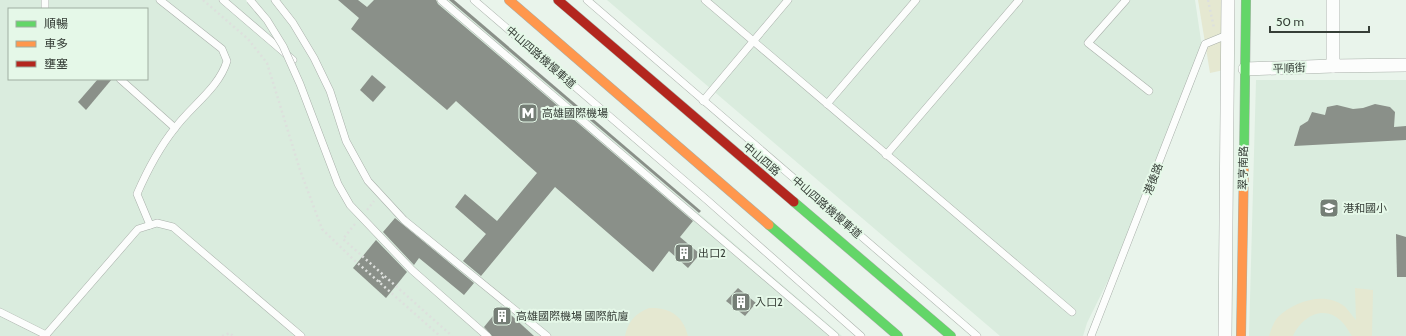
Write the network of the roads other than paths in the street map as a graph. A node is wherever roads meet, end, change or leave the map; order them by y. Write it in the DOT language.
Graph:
graph roads {
  1 [pos="160,0"];
  2 [pos="223,0"];
  3 [pos="250,0"];
  4 [pos="275,0"];
  5 [pos="441,0"];
  6 [pos="474,0"];
  7 [pos="509,0"];
  8 [pos="558,0"];
  9 [pos="587,0"];
  10 [pos="705,0"];
  11 [pos="788,0"];
  12 [pos="916,0"];
  13 [pos="1019,0"];
  14 [pos="1126,0"];
  15 [pos="1228,0"];
  16 [pos="1246,0"];
  17 [pos="1333,0"];
  18 [pos="1228,35"];
  19 [pos="753,41"];
  20 [pos="293,60"];
  21 [pos="1406,65"];
  22 [pos="1333,66"];
  23 [pos="1245,69"];
  24 [pos="121,80"];
  25 [pos="1149,91"];
  26 [pos="703,101"];
  27 [pos="827,104"];
  28 [pos="175,128"];
  29 [pos="886,155"];
  30 [pos="150,225"];
  31 [pos="0,312"];
  32 [pos="1072,312"];
  33 [pos="46,336"];
  34 [pos="300,336"];
  35 [pos="487,336"];
  36 [pos="547,336"];
  37 [pos="835,336"];
  38 [pos="861,336"];
  39 [pos="898,336"];
  40 [pos="951,336"];
  41 [pos="977,336"];
  42 [pos="1091,336"];
  43 [pos="1225,336"];
  44 [pos="1241,336"];
  1 -- 28 [label="lane"];
  2 -- 20 [label="lane"];
  3 -- 35 [label="lane, bridge"];
  4 -- 36 [label="lane"];
  5 -- 37 [label="lane"];
  6 -- 38 [label="lane, 中山四路機慢車道"];
  7 -- 39 [label="main road"];
  8 -- 40 [label="main road, 中山四路"];
  9 -- 26 [label="lane, 中山四路機慢車道"];
  10 -- 19 [label="lane"];
  11 -- 19 [label="lane"];
  12 -- 27 [label="lane"];
  13 -- 29 [label="lane"];
  14 -- 25 [label="lane"];
  15 -- 18 [label="street, 翠亨南路"];
  16 -- 23 [label="main road, 翠亨南路"];
  17 -- 22 [label="street"];
  18 -- 42 [label="lane, 港後路"];
  18 -- 43 [label="street, 翠亨南路"];
  19 -- 26 [label="lane"];
  19 -- 27 [label="lane"];
  21 -- 22 [label="street, 平順街"];
  22 -- 23 [label="street, 平順街"];
  23 -- 44 [label="main road, 翠亨南路"];
  24 -- 28 [label="lane"];
  26 -- 41 [label="lane, 中山四路機慢車道"];
  27 -- 29 [label="lane"];
  28 -- 30 [label="lane"];
  29 -- 32 [label="lane"];
  30 -- 33 [label="lane"];
  30 -- 34 [label="lane"];
  31 -- 33 [label="lane"];
}
